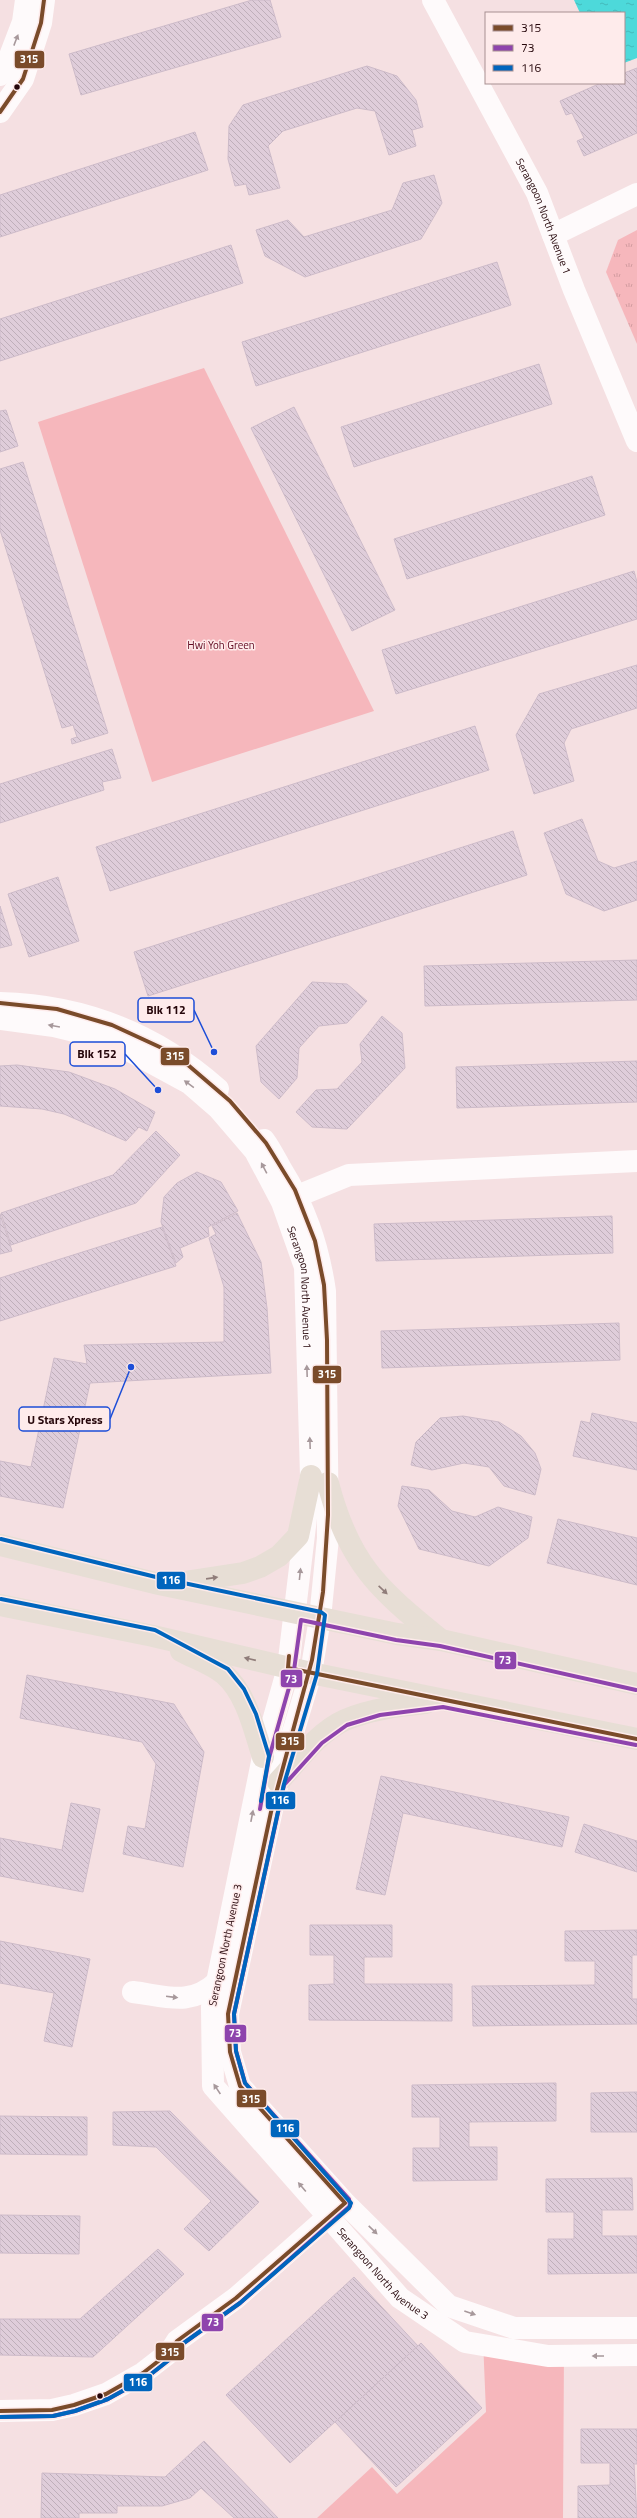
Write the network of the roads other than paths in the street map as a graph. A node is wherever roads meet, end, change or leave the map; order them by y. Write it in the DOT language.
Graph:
graph roads {
  1 [pos="26,0"];
  2 [pos="44,0"];
  3 [pos="433,0"];
  4 [pos="0,75"];
  5 [pos="0,112"];
  6 [pos="637,194"];
  7 [pos="553,235"];
  8 [pos="637,441"];
  9 [pos="0,1003"];
  10 [pos="0,1019"];
  11 [pos="637,1161"];
  12 [pos="290,1199"];
  13 [pos="320,1479"];
  14 [pos="0,1545"];
  15 [pos="159,1584"];
  16 [pos="0,1605"];
  17 [pos="296,1613"];
  18 [pos="320,1618"];
  19 [pos="153,1636"];
  20 [pos="441,1640"];
  21 [pos="288,1668"];
  22 [pos="311,1674"];
  23 [pos="637,1684"];
  24 [pos="443,1701"];
  25 [pos="637,1739"];
  26 [pos="263,1757"];
  27 [pos="278,1782"];
  28 [pos="216,1982"];
  29 [pos="133,1992"];
  30 [pos="345,2203"];
  31 [pos="327,2217"];
  32 [pos="637,2328"];
  33 [pos="177,2342"];
  34 [pos="637,2355"];
  35 [pos="0,2405"];
  36 [pos="0,2411"];
  4 -- 1 [label="street, one-way"];
  2 -- 5 [label="street"];
  3 -- 7 [label="street, Serangoon North Avenue 1"];
  6 -- 7 [label="street"];
  7 -- 8 [label="street, Serangoon North Avenue 1"];
  9 -- 12 [label="street, Serangoon North Avenue 1"];
  12 -- 10 [label="street, Serangoon North Avenue 1, one-way"];
  11 -- 12 [label="street"];
  12 -- 13 [label="street, Serangoon North Avenue 1"];
  15 -- 13 [label="highway, one-way"];
  17 -- 13 [label="street, Serangoon North Avenue 1, one-way"];
  13 -- 18 [label="street, Serangoon North Avenue 1"];
  13 -- 20 [label="highway, one-way"];
  14 -- 15 [label="highway"];
  15 -- 17 [label="highway"];
  16 -- 19 [label="highway"];
  17 -- 18 [label="highway"];
  17 -- 21 [label="street, Serangoon North Avenue 3"];
  18 -- 20 [label="highway"];
  18 -- 22 [label="street, Serangoon North Avenue 3"];
  21 -- 19 [label="highway, one-way"];
  19 -- 26 [label="highway"];
  20 -- 23 [label="highway"];
  21 -- 22 [label="highway"];
  21 -- 26 [label="street, Serangoon North Avenue 3"];
  22 -- 24 [label="highway"];
  22 -- 27 [label="street, Serangoon North Avenue 3"];
  24 -- 25 [label="highway"];
  24 -- 27 [label="highway"];
  28 -- 26 [label="street, Serangoon North Avenue 3, one-way"];
  27 -- 30 [label="street, Serangoon North Avenue 3"];
  29 -- 28 [label="street, one-way"];
  31 -- 28 [label="street, Serangoon North Avenue 3, one-way"];
  30 -- 31 [label="street"];
  30 -- 32 [label="street, Serangoon North Avenue 3, one-way"];
  31 -- 33 [label="street"];
  34 -- 31 [label="street, Serangoon North Avenue 3, one-way"];
  33 -- 35 [label="street"];
  33 -- 36 [label="street"];
}
